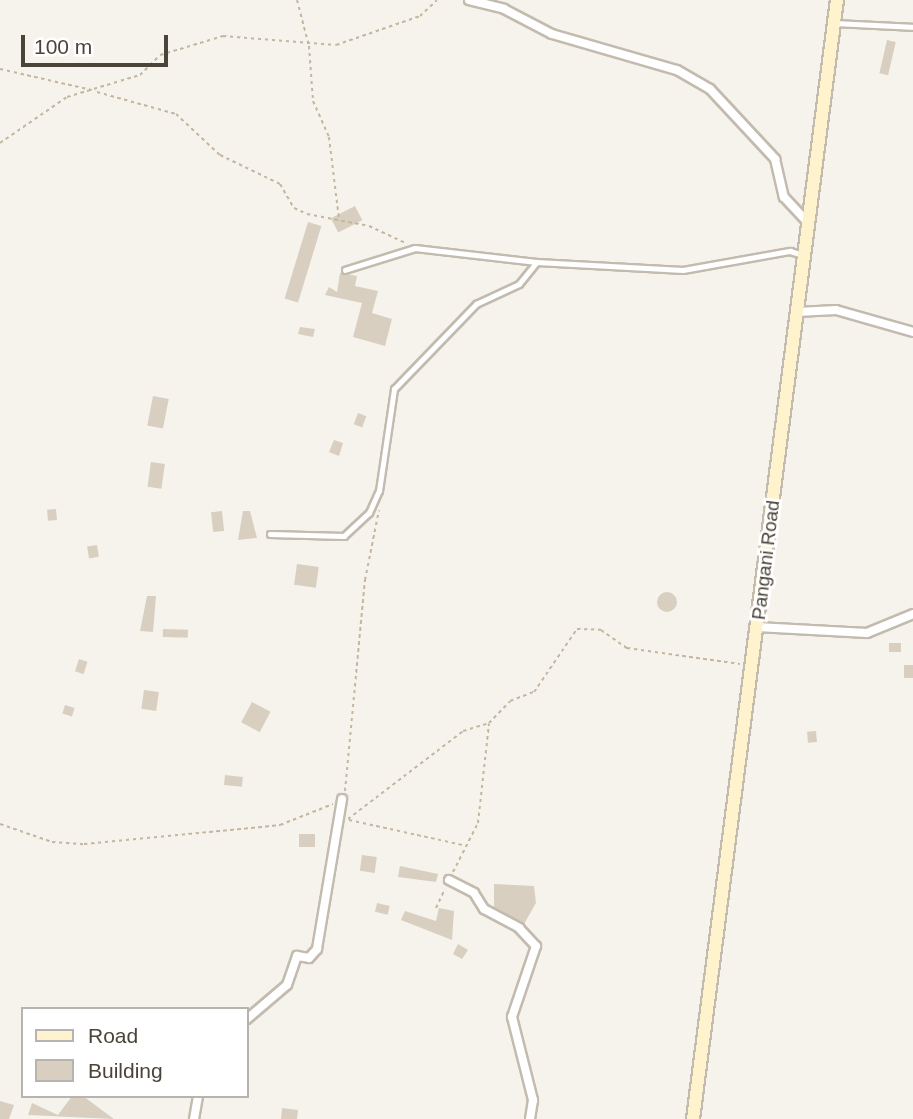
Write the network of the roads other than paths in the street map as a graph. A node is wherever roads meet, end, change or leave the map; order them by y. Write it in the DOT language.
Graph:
graph roads {
  1 [pos="469,0"];
  2 [pos="837,0"];
  3 [pos="834,22"];
  4 [pos="913,27"];
  5 [pos="808,223"];
  6 [pos="804,256"];
  7 [pos="537,262"];
  8 [pos="345,270"];
  9 [pos="797,312"];
  10 [pos="913,332"];
  11 [pos="270,534"];
  12 [pos="913,614"];
  13 [pos="757,627"];
  14 [pos="342,799"];
  15 [pos="449,880"];
  16 [pos="248,1017"];
  17 [pos="198,1098"];
  18 [pos="194,1119"];
  19 [pos="530,1119"];
  20 [pos="693,1119"];
  1 -- 5 [label="street"];
  2 -- 3 [label="main road, Pangani Road"];
  3 -- 4 [label="lane"];
  3 -- 5 [label="main road, Pangani Road"];
  5 -- 6 [label="main road, Pangani Road"];
  6 -- 7 [label="lane"];
  6 -- 9 [label="main road, Pangani Road"];
  7 -- 8 [label="lane"];
  7 -- 11 [label="lane"];
  9 -- 10 [label="street"];
  9 -- 13 [label="main road, Pangani Road"];
  12 -- 13 [label="street"];
  13 -- 20 [label="main road, Pangani Road"];
  14 -- 16 [label="street"];
  15 -- 19 [label="street"];
  17 -- 18 [label="street"];
}
